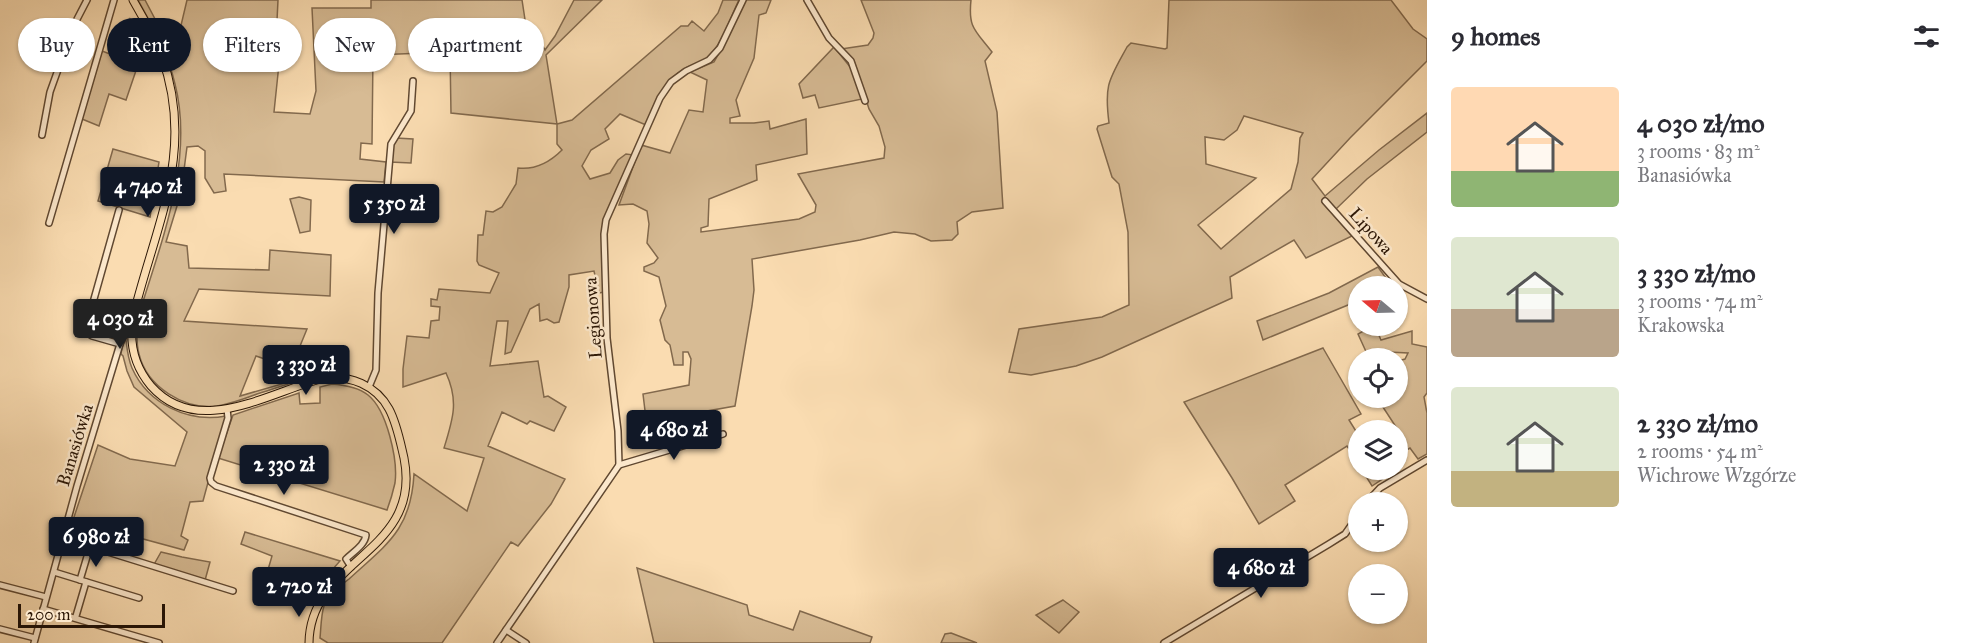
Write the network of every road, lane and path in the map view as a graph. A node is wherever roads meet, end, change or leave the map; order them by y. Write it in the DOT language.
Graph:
graph roads {
  1 [pos="87,0"];
  2 [pos="114,0"];
  3 [pos="133,0"];
  4 [pos="743,0"];
  5 [pos="807,0"];
  6 [pos="413,81"];
  7 [pos="865,101"];
  8 [pos="42,135"];
  9 [pos="1325,201"];
  10 [pos="119,210"];
  11 [pos="49,223"];
  12 [pos="1427,299"];
  13 [pos="131,330"];
  14 [pos="120,344"];
  15 [pos="369,387"];
  16 [pos="227,409"];
  17 [pos="723,434"];
  18 [pos="1427,460"];
  19 [pos="619,465"];
  20 [pos="1376,492"];
  21 [pos="1348,530"];
  22 [pos="63,538"];
  23 [pos="89,550"];
  24 [pos="351,567"];
  25 [pos="54,572"];
  26 [pos="83,581"];
  27 [pos="0,585"];
  28 [pos="232,591"];
  29 [pos="46,597"];
  30 [pos="139,598"];
  31 [pos="43,609"];
  32 [pos="76,616"];
  33 [pos="0,629"];
  34 [pos="506,630"];
  35 [pos="34,640"];
  36 [pos="159,643"];
  37 [pos="309,643"];
  38 [pos="497,643"];
  39 [pos="526,643"];
  40 [pos="1164,643"];
  1 -- 8 [label="street"];
  2 -- 11 [label="street"];
  3 -- 13 [label="main road"];
  4 -- 19 [label="street, Legionowa"];
  5 -- 7 [label="street"];
  6 -- 15 [label="street"];
  9 -- 12 [label="street, Lipowa"];
  10 -- 14 [label="street"];
  13 -- 14 [label="street, Banasiówka"];
  13 -- 16 [label="main road"];
  14 -- 22 [label="street, Banasiówka"];
  15 -- 16 [label="main road"];
  15 -- 24 [label="main road"];
  16 -- 24 [label="street"];
  17 -- 19 [label="street"];
  18 -- 20 [label="street"];
  19 -- 34 [label="street"];
  21 -- 40 [label="street"];
  22 -- 25 [label="street, Banasiówka"];
  22 -- 28 [label="street"];
  23 -- 26 [label="street"];
  24 -- 37 [label="main road"];
  25 -- 26 [label="street"];
  25 -- 29 [label="street, Banasiówka"];
  26 -- 30 [label="street"];
  26 -- 32 [label="street"];
  27 -- 29 [label="street"];
  29 -- 31 [label="street, Banasiówka"];
  31 -- 35 [label="street, Banasiówka"];
  31 -- 36 [label="street"];
  33 -- 35 [label="street"];
  34 -- 38 [label="street"];
  34 -- 39 [label="street"];
}
